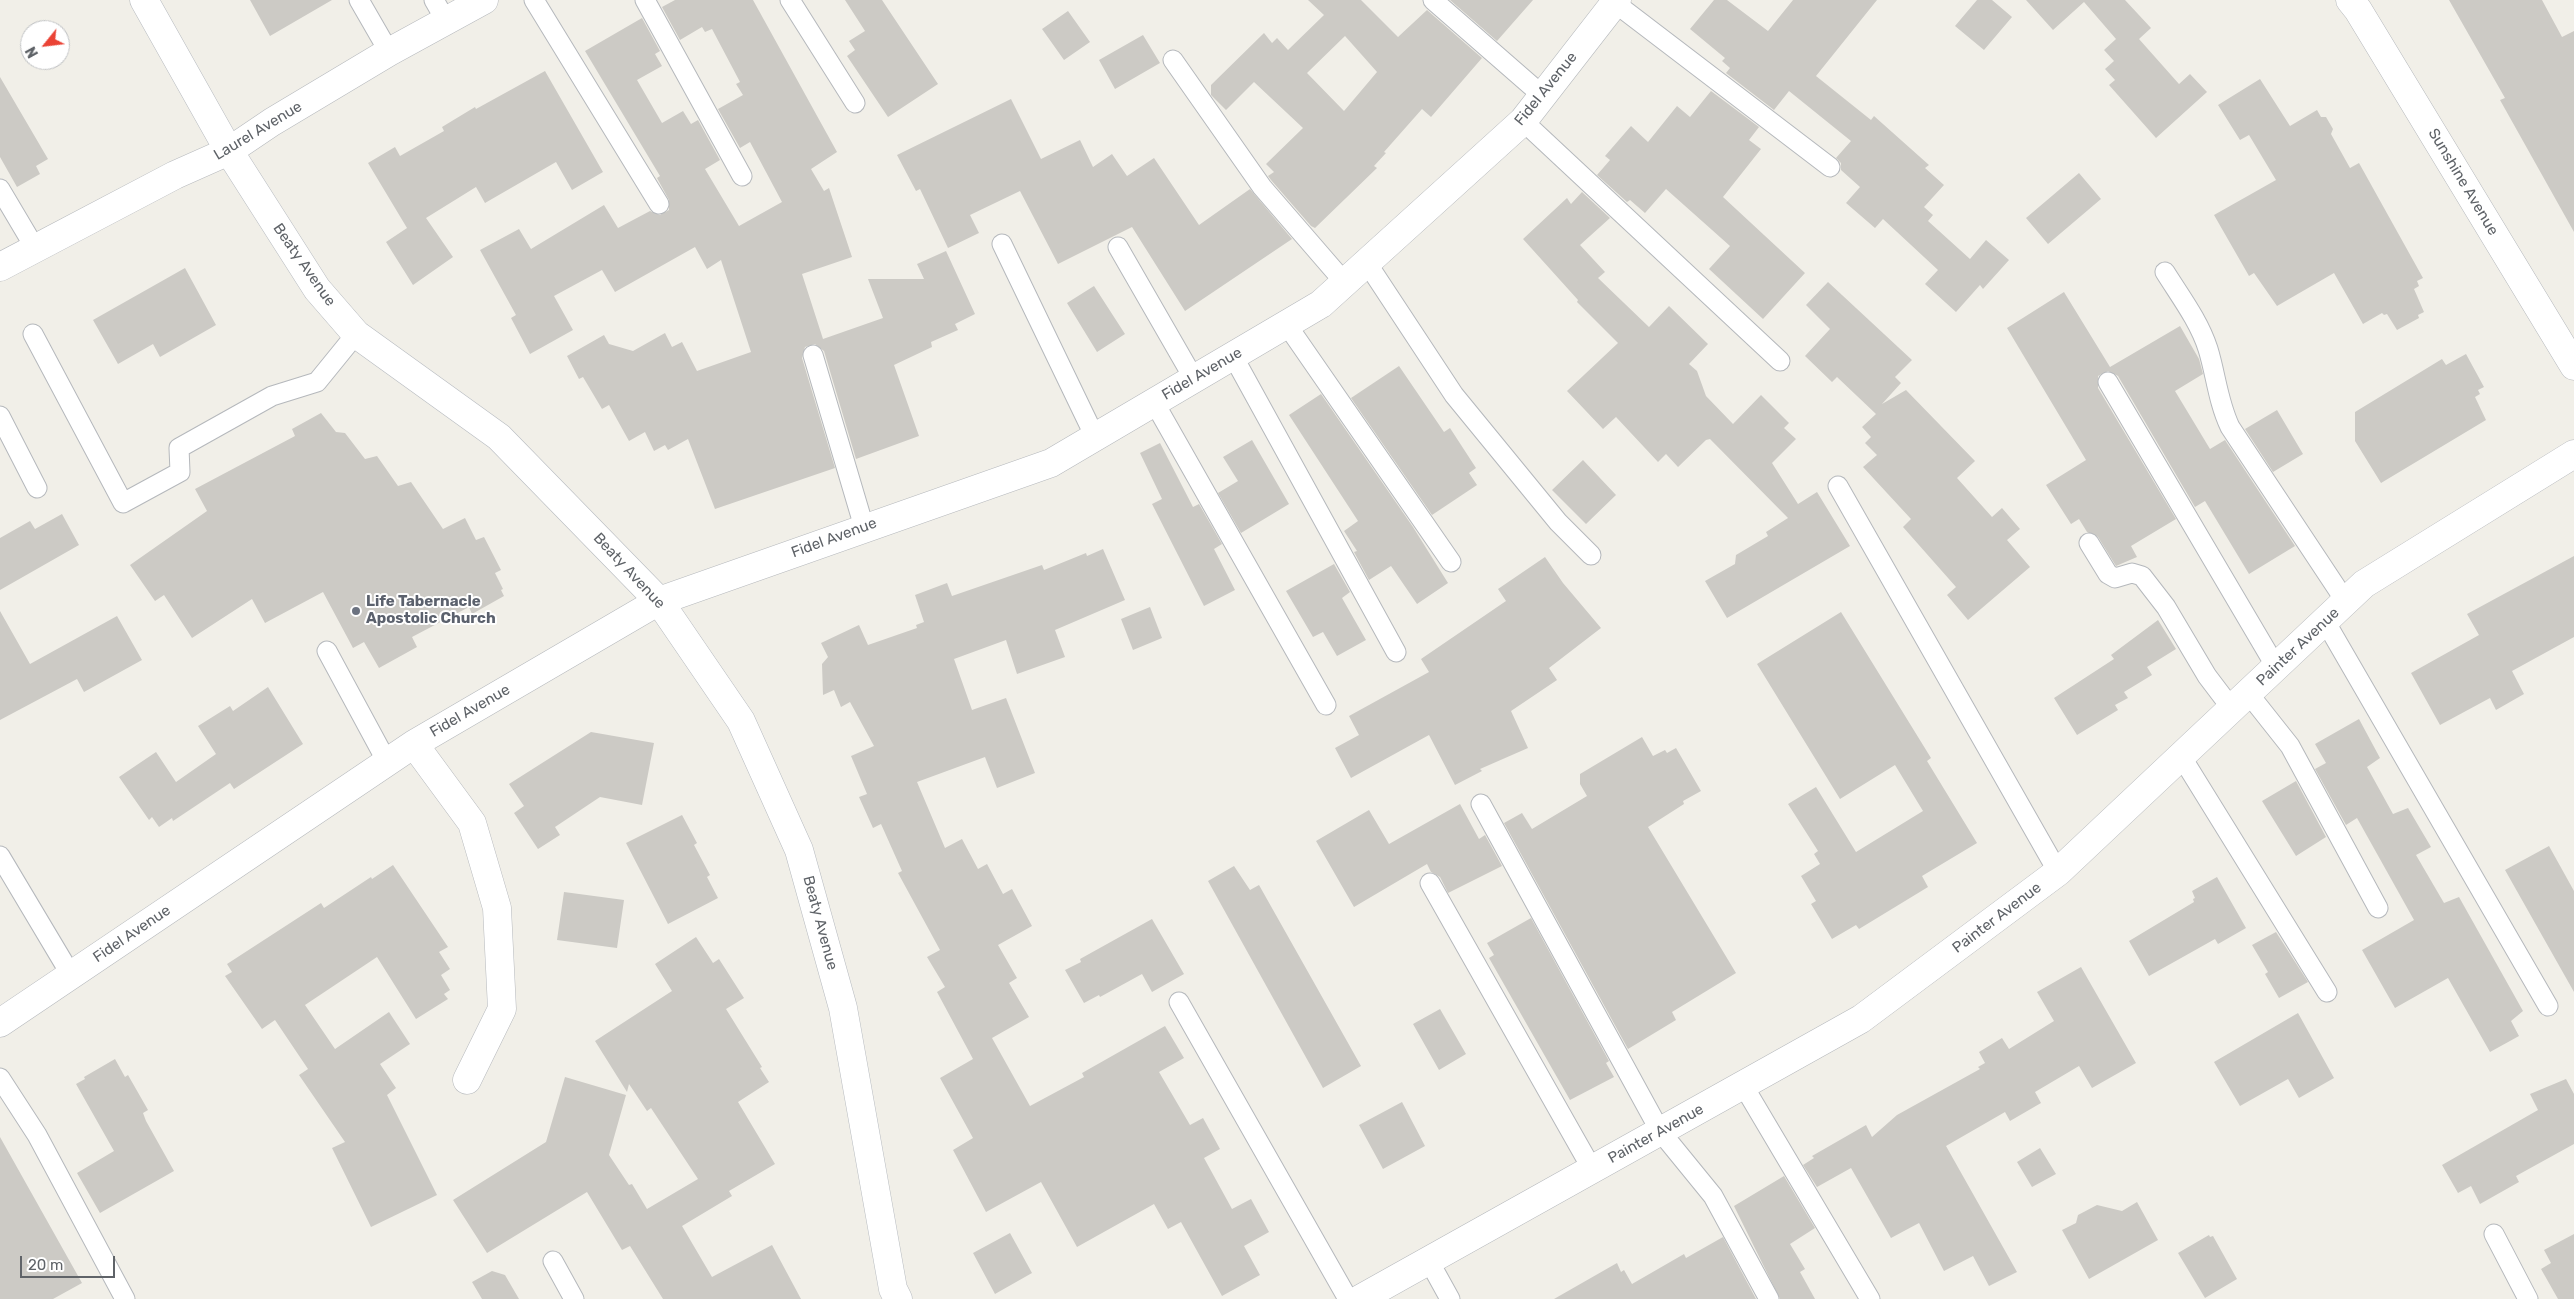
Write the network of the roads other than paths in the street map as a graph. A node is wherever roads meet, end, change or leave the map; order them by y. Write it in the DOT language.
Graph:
graph roads {
  1 [pos="144,0"];
  2 [pos="359,0"];
  3 [pos="484,0"];
  4 [pos="534,0"];
  5 [pos="645,0"];
  6 [pos="790,0"];
  7 [pos="1433,0"];
  8 [pos="2350,0"];
  9 [pos="1616,1"];
  10 [pos="440,11"];
  11 [pos="389,52"];
  12 [pos="1173,60"];
  13 [pos="1542,96"];
  14 [pos="855,103"];
  15 [pos="1523,121"];
  16 [pos="229,151"];
  17 [pos="1830,168"];
  18 [pos="742,176"];
  19 [pos="0,189"];
  20 [pos="659,204"];
  21 [pos="1002,244"];
  22 [pos="1118,247"];
  23 [pos="35,248"];
  24 [pos="1367,263"];
  25 [pos="0,267"];
  26 [pos="2165,272"];
  27 [pos="1345,283"];
  28 [pos="1287,325"];
  29 [pos="33,334"];
  30 [pos="356,334"];
  31 [pos="813,355"];
  32 [pos="1234,356"];
  33 [pos="1780,361"];
  34 [pos="2574,366"];
  35 [pos="1194,379"];
  36 [pos="2108,382"];
  37 [pos="1154,402"];
  38 [pos="0,416"];
  39 [pos="1095,436"];
  40 [pos="2574,454"];
  41 [pos="1838,486"];
  42 [pos="37,488"];
  43 [pos="864,528"];
  44 [pos="2089,543"];
  45 [pos="1591,555"];
  46 [pos="1451,562"];
  47 [pos="659,601"];
  48 [pos="2346,602"];
  49 [pos="2325,622"];
  50 [pos="327,651"];
  51 [pos="1396,652"];
  52 [pos="2276,667"];
  53 [pos="2240,701"];
  54 [pos="1326,704"];
  55 [pos="414,744"];
  56 [pos="2181,756"];
  57 [pos="387,762"];
  58 [pos="1481,804"];
  59 [pos="0,856"];
  60 [pos="2058,872"];
  61 [pos="1430,883"];
  62 [pos="2378,908"];
  63 [pos="71,975"];
  64 [pos="2327,992"];
  65 [pos="1179,1002"];
  66 [pos="2548,1006"];
  67 [pos="0,1023"];
  68 [pos="0,1078"];
  69 [pos="467,1080"];
  70 [pos="1743,1085"];
  71 [pos="1660,1131"];
  72 [pos="1592,1169"];
  73 [pos="2494,1234"];
  74 [pos="553,1261"];
  75 [pos="1429,1261"];
  76 [pos="125,1299"];
  77 [pos="574,1299"];
  78 [pos="898,1299"];
  79 [pos="1348,1299"];
  80 [pos="1360,1299"];
  81 [pos="1450,1299"];
  82 [pos="1769,1299"];
  83 [pos="1870,1299"];
  84 [pos="2528,1299"];
  1 -- 16 [label="street, Beaty Avenue"];
  2 -- 11 [label="lane"];
  3 -- 10 [label="street, Laurel Avenue"];
  4 -- 20 [label="lane"];
  5 -- 18 [label="lane"];
  6 -- 14 [label="lane"];
  7 -- 13 [label="lane"];
  8 -- 34 [label="street, Sunshine Avenue"];
  9 -- 13 [label="street, Fidel Avenue"];
  9 -- 17 [label="lane"];
  10 -- 11 [label="street, Laurel Avenue"];
  11 -- 16 [label="street, Laurel Avenue"];
  12 -- 27 [label="lane"];
  13 -- 15 [label="street, Fidel Avenue"];
  15 -- 24 [label="street, Fidel Avenue"];
  15 -- 33 [label="lane"];
  16 -- 23 [label="street, Laurel Avenue"];
  16 -- 30 [label="street, Beaty Avenue"];
  19 -- 23 [label="lane"];
  21 -- 39 [label="lane"];
  22 -- 35 [label="lane"];
  23 -- 25 [label="street, Laurel Avenue"];
  24 -- 27 [label="street, Fidel Avenue"];
  24 -- 45 [label="lane"];
  26 -- 48 [label="lane"];
  27 -- 28 [label="street, Fidel Avenue"];
  28 -- 32 [label="street, Fidel Avenue"];
  28 -- 46 [label="lane"];
  29 -- 30 [label="lane"];
  30 -- 47 [label="street, Beaty Avenue"];
  31 -- 43 [label="lane"];
  32 -- 35 [label="street, Fidel Avenue"];
  32 -- 51 [label="lane"];
  35 -- 37 [label="street, Fidel Avenue"];
  36 -- 52 [label="lane"];
  37 -- 39 [label="street, Fidel Avenue"];
  37 -- 54 [label="lane"];
  38 -- 42 [label="lane"];
  39 -- 43 [label="street, Fidel Avenue"];
  40 -- 48 [label="street, Painter Avenue"];
  41 -- 60 [label="lane"];
  43 -- 47 [label="street, Fidel Avenue"];
  44 -- 53 [label="lane"];
  47 -- 55 [label="street, Fidel Avenue"];
  47 -- 78 [label="street, Beaty Avenue"];
  48 -- 49 [label="street, Painter Avenue"];
  49 -- 52 [label="street, Painter Avenue"];
  49 -- 66 [label="lane"];
  50 -- 57 [label="lane"];
  52 -- 53 [label="street, Painter Avenue"];
  53 -- 56 [label="street, Painter Avenue"];
  53 -- 62 [label="lane"];
  55 -- 57 [label="street, Fidel Avenue"];
  55 -- 69 [label="street"];
  56 -- 60 [label="street, Painter Avenue"];
  56 -- 64 [label="lane"];
  57 -- 63 [label="street, Fidel Avenue"];
  58 -- 71 [label="lane"];
  59 -- 63 [label="lane"];
  60 -- 70 [label="street, Painter Avenue"];
  61 -- 72 [label="lane"];
  63 -- 67 [label="street, Fidel Avenue"];
  65 -- 79 [label="lane"];
  68 -- 76 [label="lane"];
  70 -- 71 [label="street, Painter Avenue"];
  70 -- 83 [label="lane"];
  71 -- 72 [label="street, Painter Avenue"];
  71 -- 82 [label="lane"];
  72 -- 75 [label="street, Painter Avenue"];
  73 -- 84 [label="lane"];
  74 -- 77 [label="lane"];
  75 -- 80 [label="street, Painter Avenue"];
  75 -- 81 [label="lane"];
}
